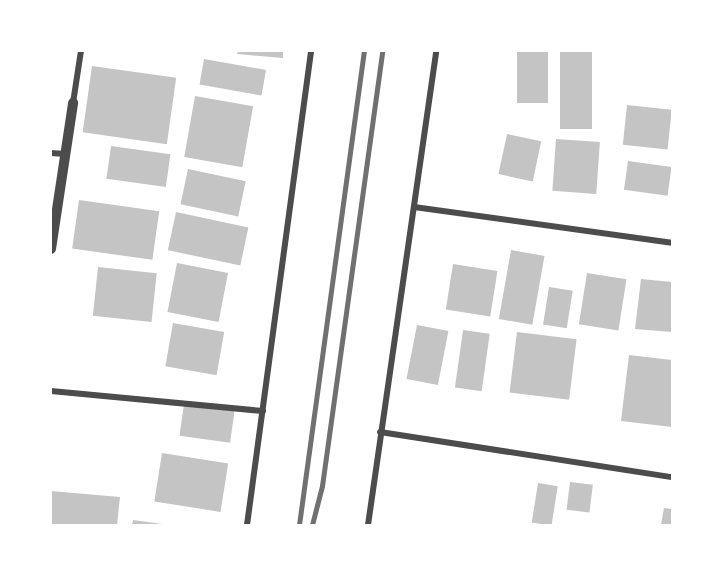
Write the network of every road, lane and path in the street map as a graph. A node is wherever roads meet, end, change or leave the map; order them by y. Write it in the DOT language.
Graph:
graph roads {
  1 [pos="81,51"];
  2 [pos="311,51"];
  3 [pos="436,51"];
  4 [pos="73,103"];
  5 [pos="51,153"];
  6 [pos="65,154"];
  7 [pos="414,207"];
  8 [pos="672,243"];
  9 [pos="51,249"];
  10 [pos="51,391"];
  11 [pos="263,411"];
  12 [pos="380,432"];
  13 [pos="672,477"];
  14 [pos="247,525"];
  15 [pos="369,525"];
  1 -- 4 [label="street"];
  2 -- 11 [label="street"];
  3 -- 7 [label="street"];
  4 -- 6 [label="street"];
  5 -- 6 [label="street"];
  6 -- 9 [label="street"];
  7 -- 8 [label="street"];
  7 -- 12 [label="street"];
  10 -- 11 [label="street"];
  11 -- 14 [label="street"];
  12 -- 13 [label="street"];
  12 -- 15 [label="street"];
}
